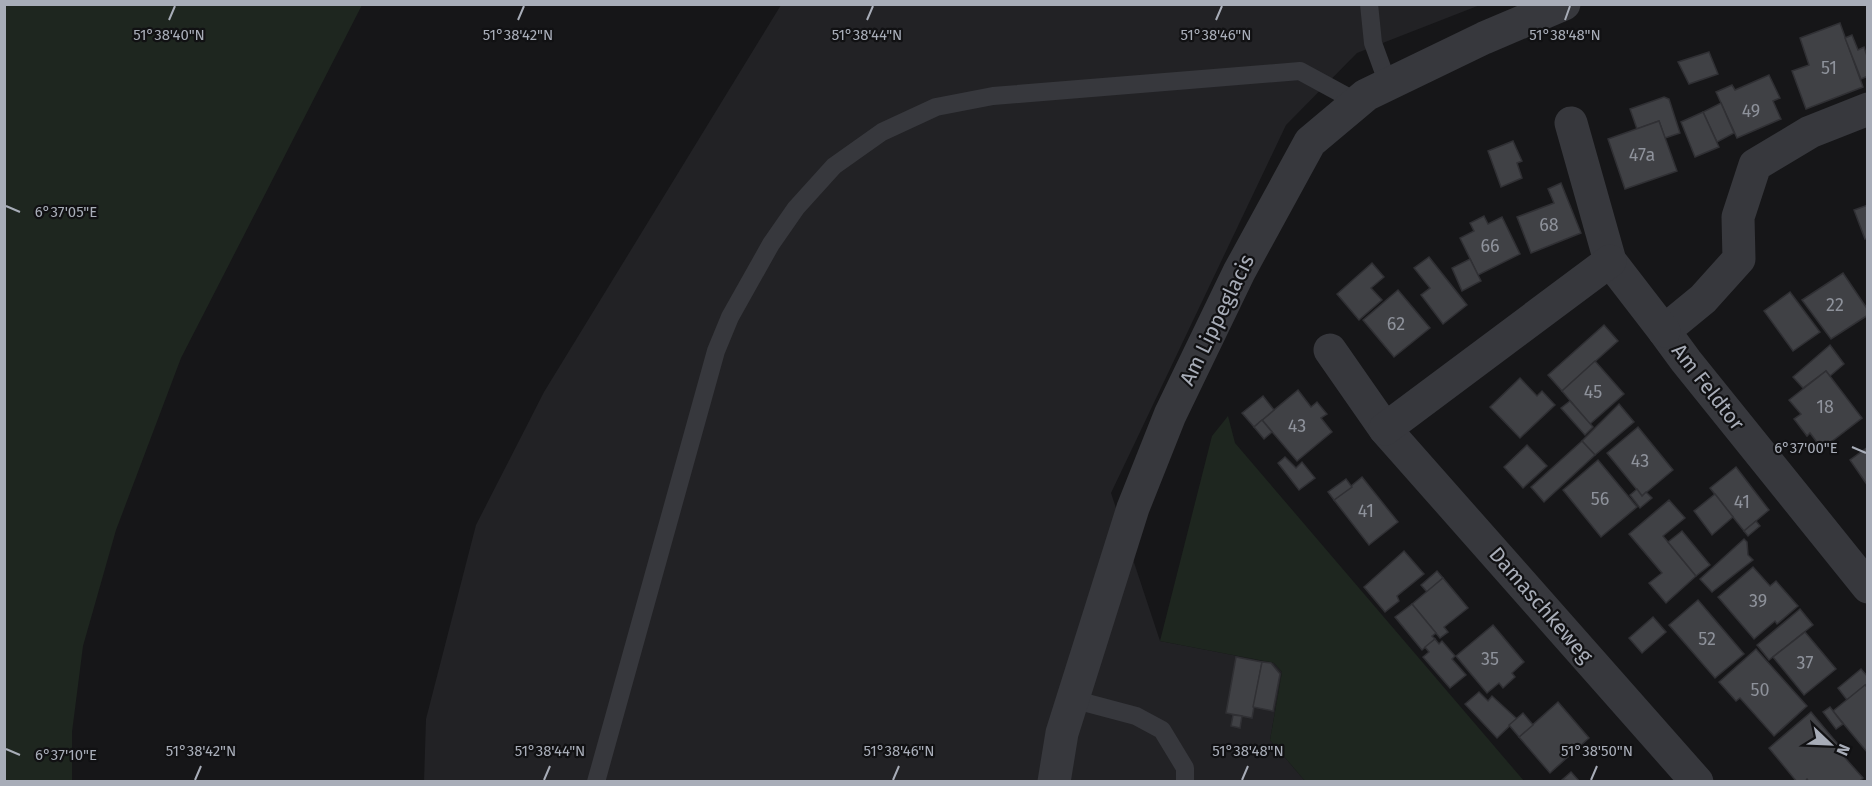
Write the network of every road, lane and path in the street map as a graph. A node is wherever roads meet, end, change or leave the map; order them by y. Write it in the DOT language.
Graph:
graph roads {
  1 [pos="1369,4"];
  2 [pos="1564,4"];
  3 [pos="1388,84"];
  4 [pos="1357,102"];
  5 [pos="1868,109"];
  6 [pos="1571,123"];
  7 [pos="1610,261"];
  8 [pos="1664,330"];
  9 [pos="1330,350"];
  10 [pos="1386,429"];
  11 [pos="1868,587"];
  12 [pos="1072,699"];
  13 [pos="596,782"];
  14 [pos="1054,782"];
  15 [pos="1185,782"];
  16 [pos="1697,782"];
  1 -- 3 [label="lane"];
  2 -- 3 [label="street, Am Lippeglacis"];
  3 -- 4 [label="street, Am Lippeglacis"];
  4 -- 12 [label="street, Am Lippeglacis"];
  4 -- 13 [label="lane"];
  5 -- 8 [label="street, Am Feldtor"];
  6 -- 7 [label="street"];
  7 -- 8 [label="street"];
  7 -- 10 [label="street"];
  8 -- 11 [label="street, Am Feldtor"];
  9 -- 10 [label="street, Damaschkeweg"];
  10 -- 16 [label="street, Damaschkeweg"];
  12 -- 14 [label="street, Am Lippeglacis"];
  12 -- 15 [label="lane"];
}
